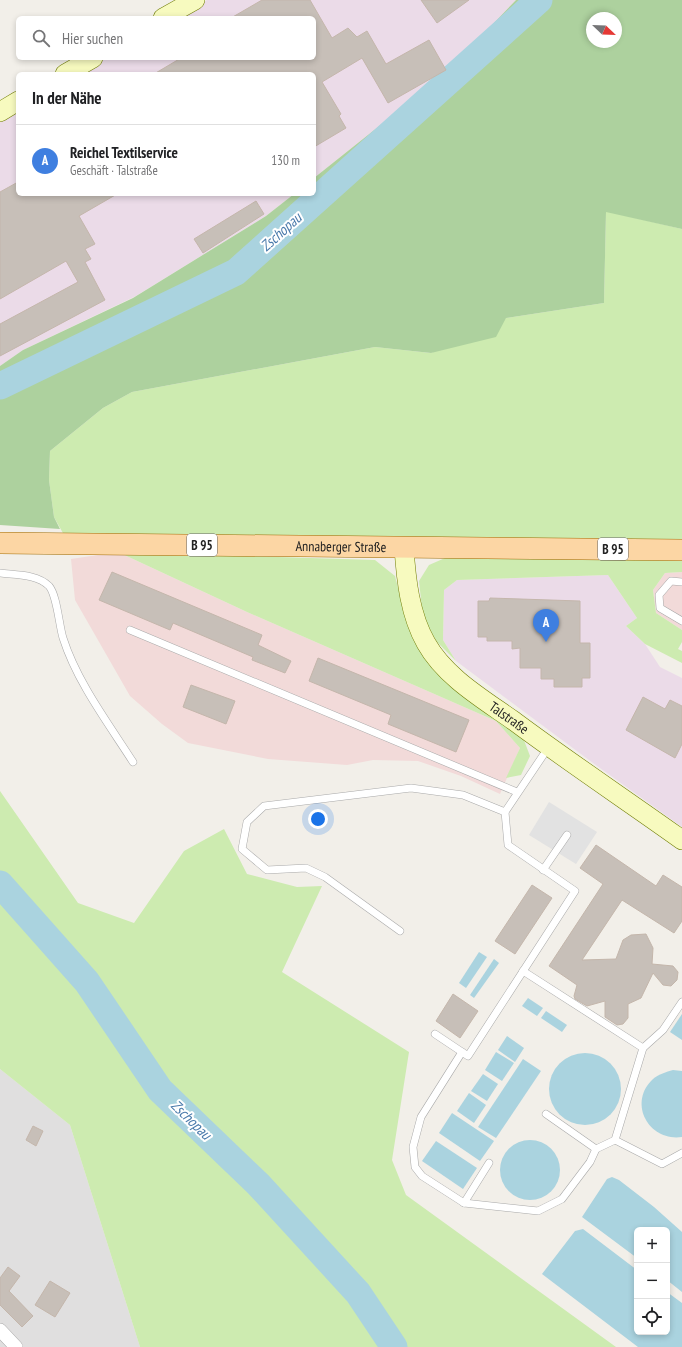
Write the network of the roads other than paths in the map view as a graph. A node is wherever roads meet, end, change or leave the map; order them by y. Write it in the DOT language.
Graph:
graph roads {
  1 [pos="195,0"];
  2 [pos="167,16"];
  3 [pos="90,60"];
  4 [pos="68,72"];
  5 [pos="16,102"];
  6 [pos="0,112"];
  7 [pos="0,543"];
  8 [pos="404,547"];
  9 [pos="682,550"];
  10 [pos="0,573"];
  11 [pos="682,582"];
  12 [pos="682,621"];
  13 [pos="130,630"];
  14 [pos="549,747"];
  15 [pos="133,762"];
  16 [pos="517,792"];
  17 [pos="505,812"];
  18 [pos="567,835"];
  19 [pos="682,840"];
  20 [pos="543,870"];
  21 [pos="400,931"];
  22 [pos="523,971"];
  23 [pos="682,1002"];
  24 [pos="435,1034"];
  25 [pos="643,1048"];
  26 [pos="462,1052"];
  27 [pos="546,1114"];
  28 [pos="616,1140"];
  29 [pos="596,1149"];
  30 [pos="682,1153"];
  31 [pos="490,1163"];
  32 [pos="464,1203"];
  33 [pos="0,1330"];
  34 [pos="16,1347"];
  1 -- 2 [label="main road"];
  3 -- 4 [label="main road"];
  5 -- 6 [label="main road"];
  7 -- 8 [label="main road, Annaberger Straße / B 95"];
  8 -- 9 [label="main road, Annaberger Straße / B 95"];
  8 -- 14 [label="main road, Talstraße"];
  10 -- 15 [label="lane"];
  11 -- 12 [label="lane"];
  13 -- 16 [label="lane"];
  14 -- 16 [label="lane"];
  14 -- 19 [label="main road, Talstraße"];
  16 -- 17 [label="lane"];
  17 -- 20 [label="lane"];
  17 -- 21 [label="lane"];
  18 -- 20 [label="lane"];
  20 -- 22 [label="lane"];
  22 -- 25 [label="lane"];
  22 -- 26 [label="lane"];
  23 -- 25 [label="lane"];
  24 -- 26 [label="lane"];
  25 -- 28 [label="lane"];
  26 -- 32 [label="lane"];
  27 -- 29 [label="lane"];
  28 -- 29 [label="lane"];
  28 -- 30 [label="lane"];
  29 -- 32 [label="lane"];
  31 -- 32 [label="lane"];
  33 -- 34 [label="street"];
}
